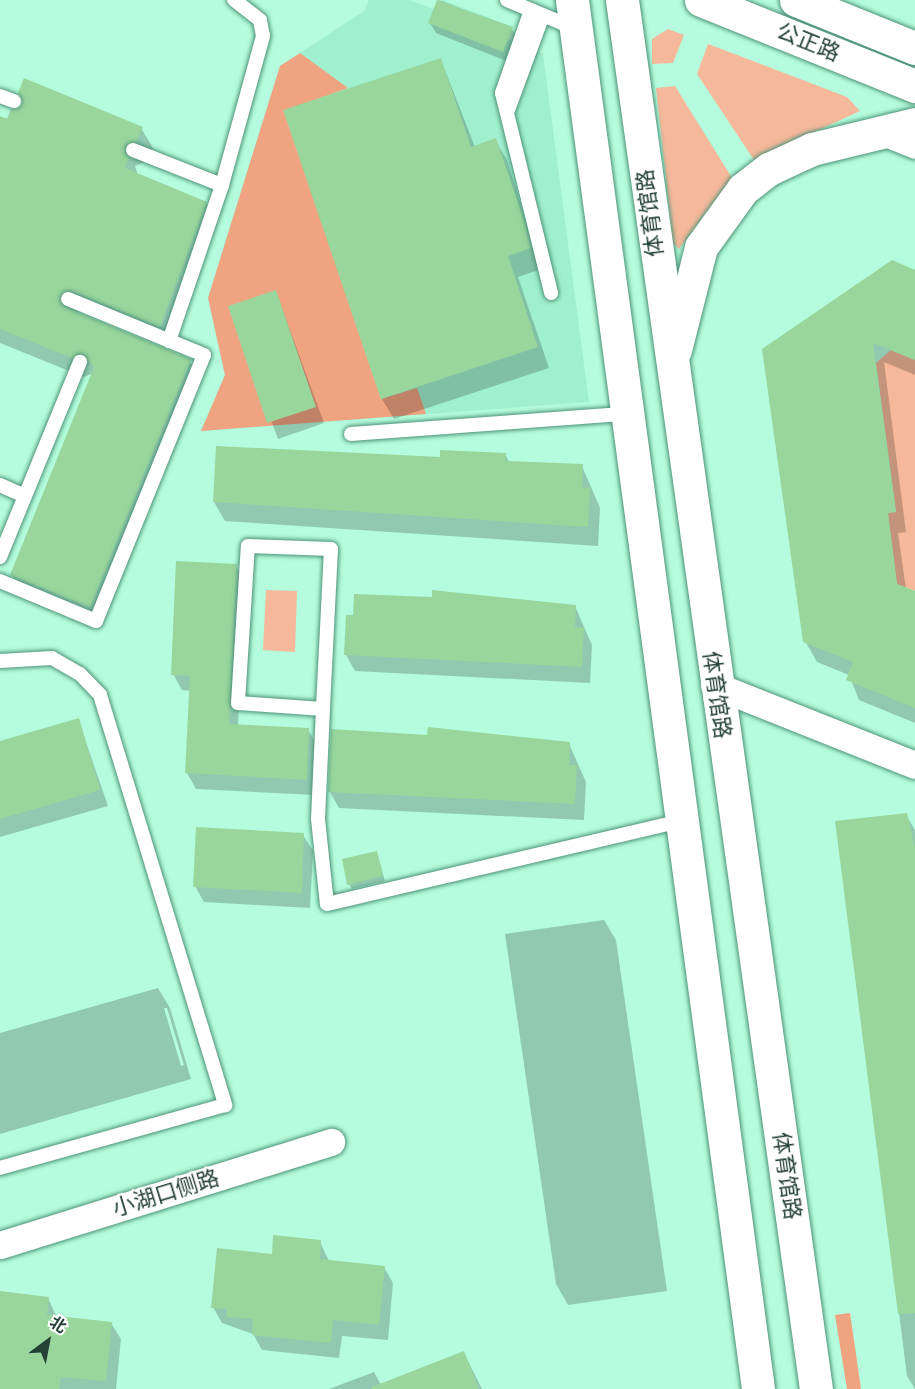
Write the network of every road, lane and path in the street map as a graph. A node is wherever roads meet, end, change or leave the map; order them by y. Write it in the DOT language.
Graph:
graph roads {
  1 [pos="234,0"];
  2 [pos="507,0"];
  3 [pos="622,0"];
  4 [pos="700,0"];
  5 [pos="796,0"];
  6 [pos="537,12"];
  7 [pos="573,14"];
  8 [pos="915,48"];
  9 [pos="915,86"];
  10 [pos="0,96"];
  11 [pos="14,101"];
  12 [pos="915,124"];
  13 [pos="881,131"];
  14 [pos="915,145"];
  15 [pos="133,150"];
  16 [pos="222,185"];
  17 [pos="551,293"];
  18 [pos="68,299"];
  19 [pos="169,341"];
  20 [pos="80,362"];
  21 [pos="669,366"];
  22 [pos="625,414"];
  23 [pos="351,434"];
  24 [pos="0,485"];
  25 [pos="25,496"];
  26 [pos="0,557"];
  27 [pos="0,581"];
  28 [pos="0,662"];
  29 [pos="714,685"];
  30 [pos="323,709"];
  31 [pos="915,765"];
  32 [pos="681,821"];
  33 [pos="331,1142"];
  34 [pos="0,1168"];
  35 [pos="0,1245"];
  36 [pos="758,1389"];
  37 [pos="816,1389"];
  1 -- 16 [label="lane"];
  2 -- 6 [label="lane"];
  3 -- 21 [label="main road, 体育馆路"];
  4 -- 9 [label="main road, 公正路"];
  5 -- 8 [label="main road, 公正路"];
  6 -- 7 [label="lane"];
  6 -- 17 [label="lane"];
  7 -- 22 [label="main road"];
  10 -- 11 [label="lane"];
  12 -- 13 [label="main road"];
  13 -- 14 [label="street"];
  13 -- 21 [label="main road"];
  15 -- 16 [label="lane"];
  16 -- 19 [label="lane"];
  18 -- 19 [label="lane"];
  19 -- 27 [label="lane"];
  20 -- 25 [label="lane"];
  21 -- 29 [label="main road, 体育馆路"];
  22 -- 23 [label="lane"];
  22 -- 32 [label="main road"];
  24 -- 25 [label="lane"];
  25 -- 26 [label="lane"];
  28 -- 34 [label="lane"];
  29 -- 31 [label="street"];
  29 -- 37 [label="main road, 体育馆路"];
  30 -- 30 [label="lane"];
  30 -- 32 [label="lane"];
  32 -- 36 [label="main road"];
  33 -- 35 [label="street, 小湖口侧路"];
}
